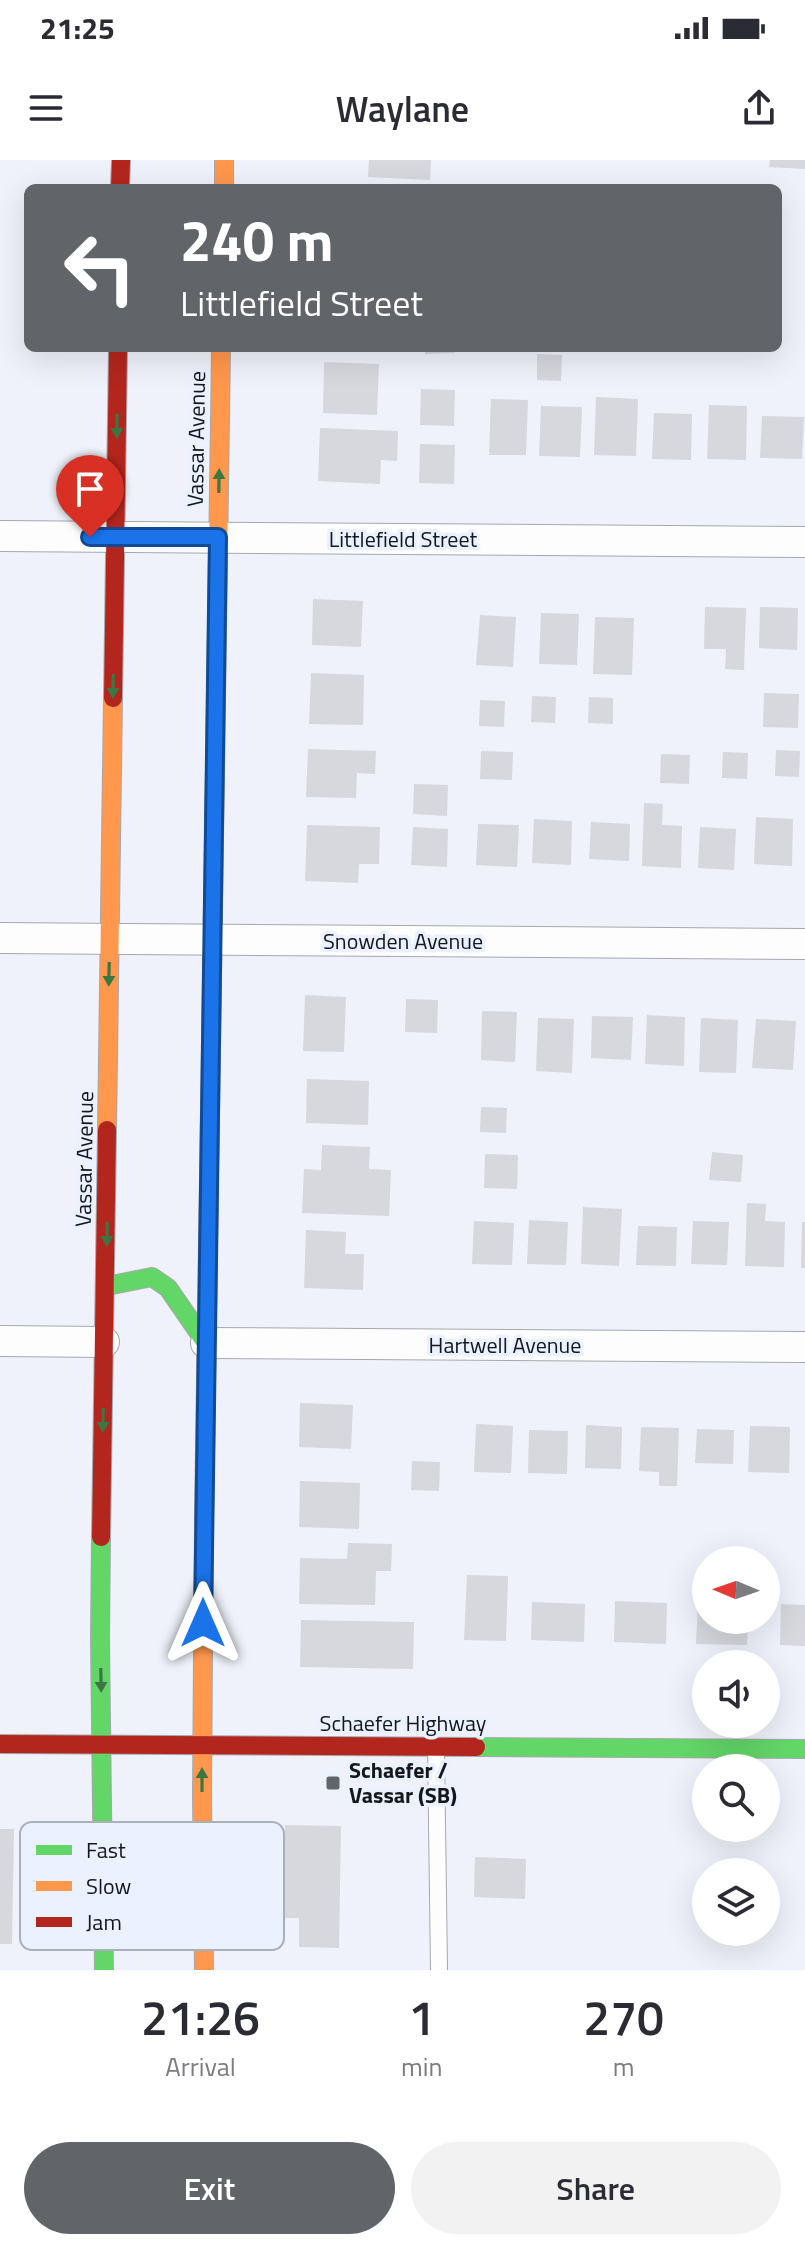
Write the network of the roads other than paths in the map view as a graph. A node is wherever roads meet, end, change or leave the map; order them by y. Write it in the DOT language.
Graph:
graph roads {
  1 [pos="121,160"];
  2 [pos="224,160"];
  3 [pos="120,184"];
  4 [pos="224,184"];
  5 [pos="118,352"];
  6 [pos="221,352"];
  7 [pos="0,536"];
  8 [pos="116,537"];
  9 [pos="218,537"];
  10 [pos="805,542"];
  11 [pos="0,938"];
  12 [pos="110,939"];
  13 [pos="212,940"];
  14 [pos="805,944"];
  15 [pos="107,1286"];
  16 [pos="0,1341"];
  17 [pos="104,1342"];
  18 [pos="206,1343"];
  19 [pos="805,1347"];
  20 [pos="0,1744"];
  21 [pos="102,1744"];
  22 [pos="202,1745"];
  23 [pos="436,1747"];
  24 [pos="805,1749"];
  25 [pos="103,1822"];
  26 [pos="203,1822"];
  27 [pos="104,1950"];
  28 [pos="204,1950"];
  29 [pos="104,1970"];
  30 [pos="204,1970"];
  31 [pos="439,1970"];
  1 -- 3 [label="street"];
  2 -- 4 [label="street"];
  5 -- 8 [label="street, Vassar Avenue, one-way"];
  9 -- 6 [label="street, Vassar Avenue, one-way"];
  7 -- 8 [label="street, Littlefield Street"];
  8 -- 9 [label="street, Littlefield Street"];
  8 -- 12 [label="street, Vassar Avenue, one-way"];
  9 -- 10 [label="street, Littlefield Street"];
  9 -- 13 [label="street, Vassar Avenue"];
  11 -- 12 [label="street, Snowden Avenue"];
  12 -- 13 [label="street, Snowden Avenue"];
  12 -- 15 [label="street, Vassar Avenue, one-way"];
  13 -- 14 [label="street, Snowden Avenue"];
  13 -- 18 [label="street, Vassar Avenue"];
  15 -- 17 [label="street, Vassar Avenue"];
  15 -- 18 [label="street"];
  16 -- 17 [label="street"];
  17 -- 21 [label="street, Vassar Avenue, one-way"];
  18 -- 19 [label="street, Hartwell Avenue"];
  18 -- 22 [label="street, Vassar Avenue"];
  20 -- 21 [label="street, Schaefer Highway"];
  21 -- 22 [label="street, Schaefer Highway"];
  21 -- 25 [label="street, Vassar Avenue"];
  22 -- 23 [label="street, Schaefer Highway"];
  26 -- 22 [label="street, Vassar Avenue, one-way"];
  23 -- 24 [label="street, Schaefer Highway"];
  23 -- 31 [label="lane"];
  27 -- 29 [label="street, Vassar Avenue"];
  30 -- 28 [label="street, Vassar Avenue, one-way"];
}
